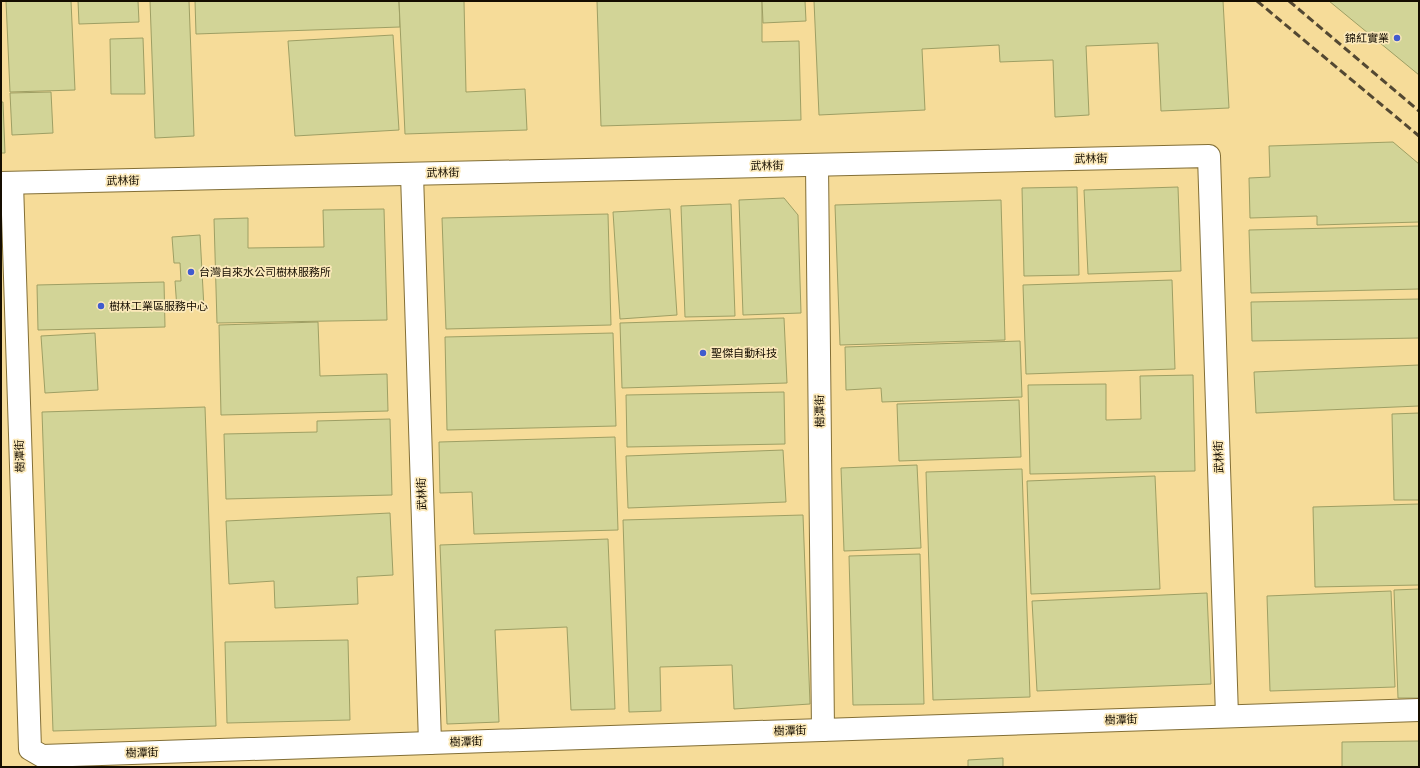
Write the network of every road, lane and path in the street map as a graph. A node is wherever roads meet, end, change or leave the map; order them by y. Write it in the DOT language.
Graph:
graph roads {
  1 [pos="817,165"];
  2 [pos="412,174"];
  3 [pos="6,183"];
  4 [pos="1419,710"];
  5 [pos="1227,716"];
  6 [pos="823,730"];
  7 [pos="430,743"];
  1 -- 2 [label="street, 武林街"];
  1 -- 5 [label="street, 武林街"];
  1 -- 6 [label="street, 樹潭街"];
  2 -- 3 [label="street, 武林街"];
  2 -- 7 [label="street, 武林街"];
  3 -- 7 [label="street, 樹潭街"];
  4 -- 5 [label="street, 樹潭街"];
  5 -- 6 [label="street, 樹潭街"];
  6 -- 7 [label="street, 樹潭街"];
}
